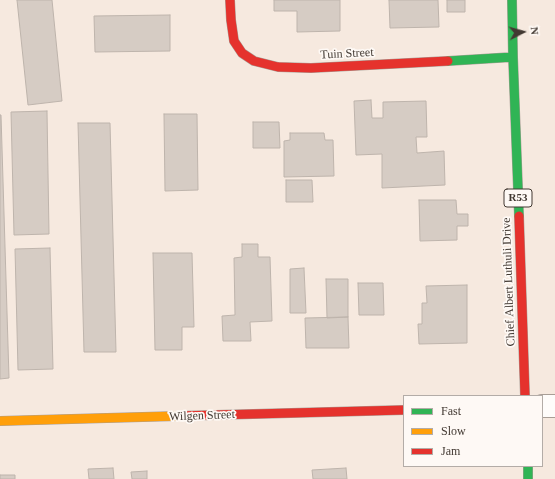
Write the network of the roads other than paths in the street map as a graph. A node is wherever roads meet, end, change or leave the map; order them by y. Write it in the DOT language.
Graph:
graph roads {
  1 [pos="230,0"];
  2 [pos="512,0"];
  3 [pos="513,56"];
  4 [pos="525,395"];
  5 [pos="543,406"];
  6 [pos="555,406"];
  7 [pos="403,410"];
  8 [pos="0,421"];
  9 [pos="528,467"];
  10 [pos="528,479"];
  1 -- 3 [label="street, Tuin Street"];
  2 -- 3 [label="street, Chief Albert Luthuli Drive / R53"];
  3 -- 4 [label="street, Chief Albert Luthuli Drive / R53"];
  5 -- 6 [label="street"];
  7 -- 8 [label="street, Wilgen Street"];
  9 -- 10 [label="street"];
}
